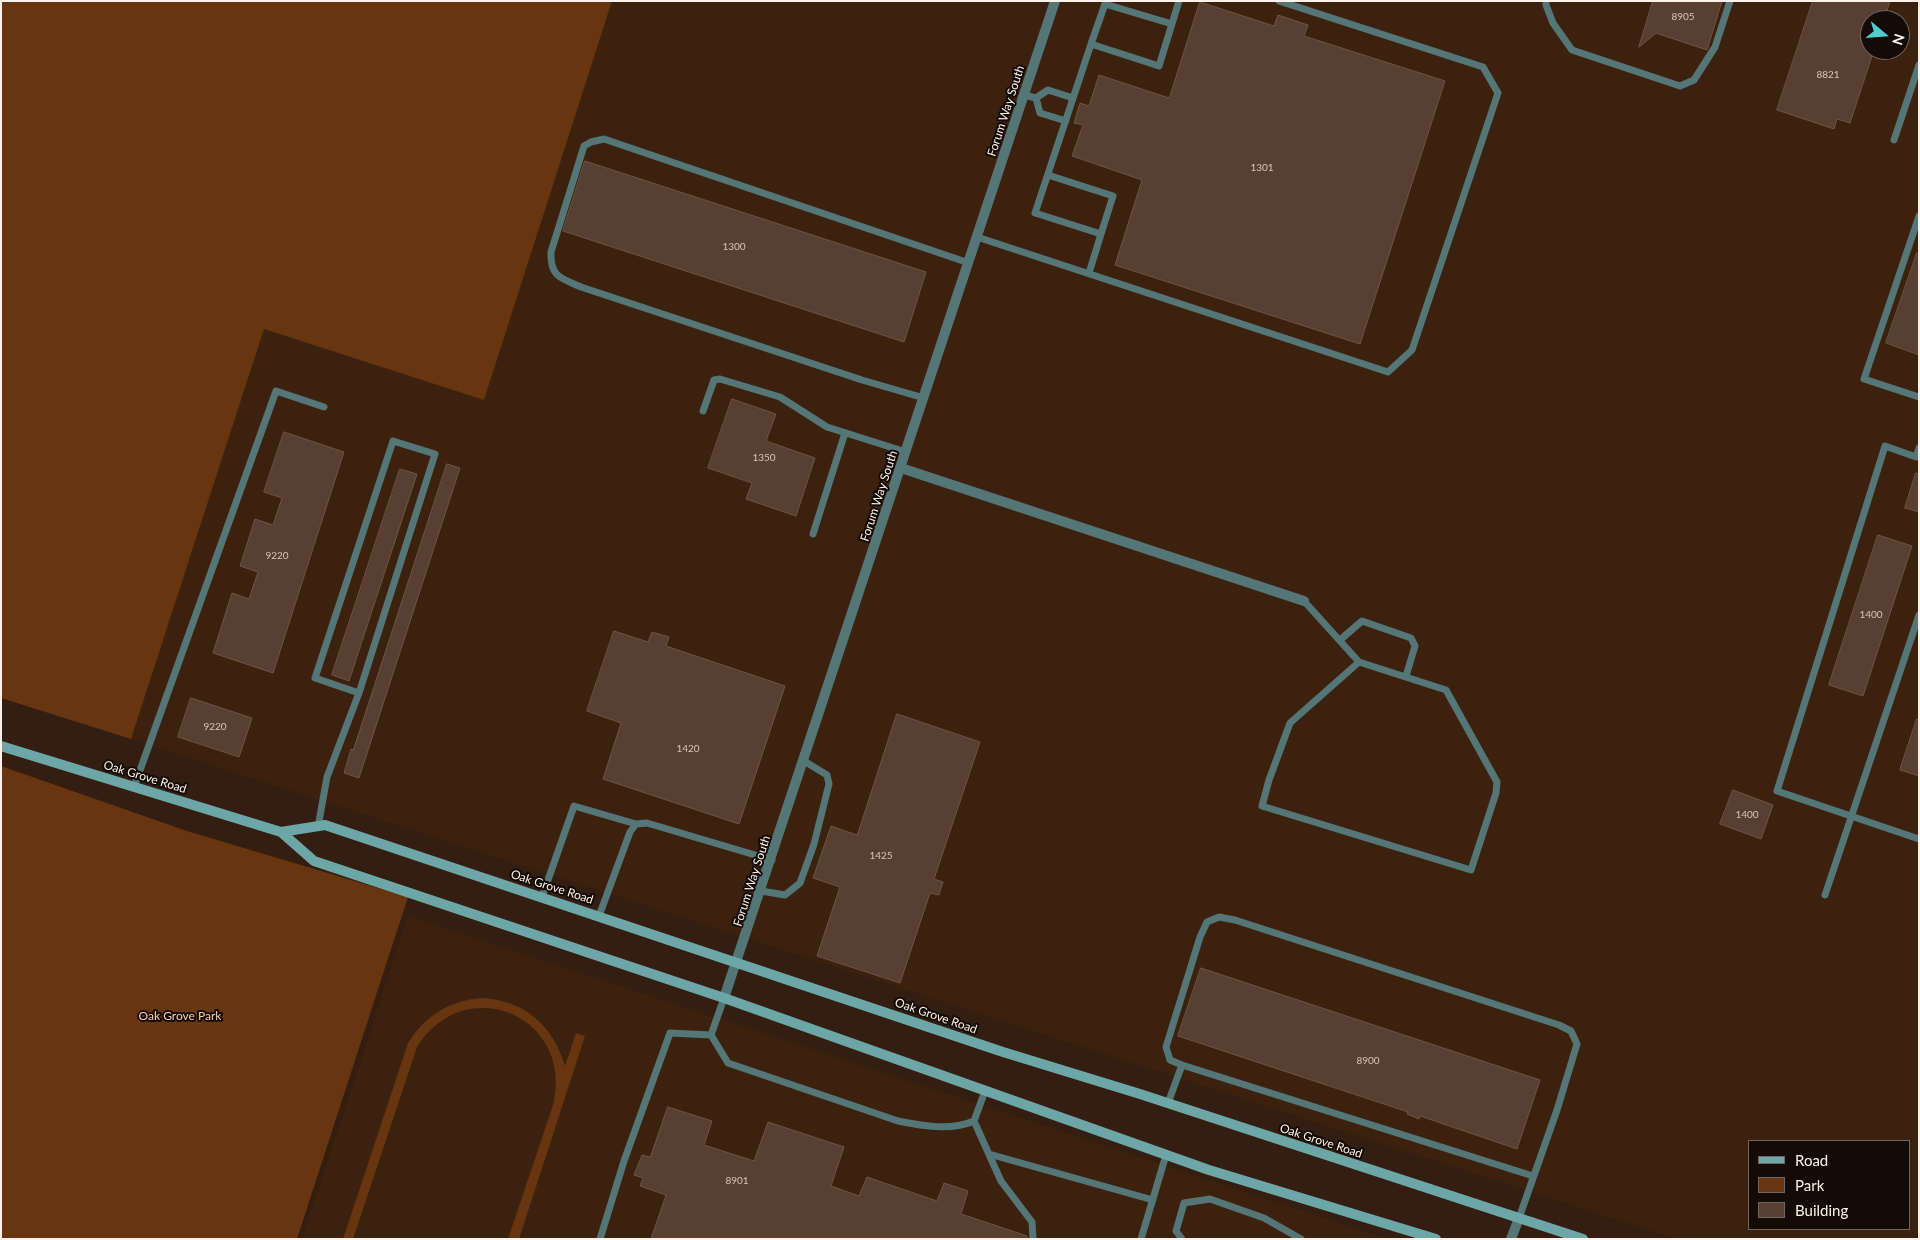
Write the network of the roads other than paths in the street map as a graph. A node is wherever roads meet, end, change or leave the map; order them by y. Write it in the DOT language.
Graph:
graph roads {
  1 [pos="1055,1"];
  2 [pos="1179,1"];
  3 [pos="1279,1"];
  4 [pos="1546,1"];
  5 [pos="1730,1"];
  6 [pos="1172,24"];
  7 [pos="1091,44"];
  8 [pos="1919,65"];
  9 [pos="1024,95"];
  10 [pos="1036,98"];
  11 [pos="1073,98"];
  12 [pos="1066,121"];
  13 [pos="1894,140"];
  14 [pos="1048,175"];
  15 [pos="1919,216"];
  16 [pos="1101,234"];
  17 [pos="977,237"];
  18 [pos="969,263"];
  19 [pos="1089,273"];
  20 [pos="1919,397"];
  21 [pos="924,398"];
  22 [pos="324,407"];
  23 [pos="704,412"];
  24 [pos="845,433"];
  25 [pos="1919,448"];
  26 [pos="906,452"];
  27 [pos="901,468"];
  28 [pos="813,534"];
  29 [pos="1304,601"];
  30 [pos="1919,615"];
  31 [pos="1340,640"];
  32 [pos="1359,662"];
  33 [pos="1406,676"];
  34 [pos="359,693"];
  35 [pos="1,746"];
  36 [pos="804,761"];
  37 [pos="134,787"];
  38 [pos="1851,816"];
  39 [pos="636,824"];
  40 [pos="318,827"];
  41 [pos="281,832"];
  42 [pos="1919,839"];
  43 [pos="772,860"];
  44 [pos="761,891"];
  45 [pos="1825,895"];
  46 [pos="542,897"];
  47 [pos="599,916"];
  48 [pos="738,962"];
  49 [pos="724,998"];
  50 [pos="711,1035"];
  51 [pos="1182,1064"];
  52 [pos="985,1091"];
  53 [pos="1168,1103"];
  54 [pos="974,1121"];
  55 [pos="989,1154"];
  56 [pos="1166,1155"];
  57 [pos="1533,1176"];
  58 [pos="1154,1200"];
  59 [pos="1519,1218"];
  60 [pos="600,1239"];
  61 [pos="1033,1239"];
  62 [pos="1141,1239"];
  63 [pos="1182,1239"];
  64 [pos="1301,1239"];
  65 [pos="1436,1239"];
  66 [pos="1511,1239"];
  67 [pos="1583,1239"];
  1 -- 9 [label="street, Forum Way South"];
  2 -- 6 [label="lane"];
  3 -- 19 [label="lane"];
  4 -- 5 [label="lane"];
  6 -- 7 [label="lane"];
  6 -- 7 [label="lane"];
  7 -- 11 [label="lane"];
  8 -- 13 [label="lane"];
  9 -- 10 [label="lane"];
  9 -- 17 [label="street, Forum Way South"];
  10 -- 11 [label="lane"];
  10 -- 12 [label="lane"];
  11 -- 12 [label="lane"];
  12 -- 14 [label="lane"];
  14 -- 16 [label="lane"];
  14 -- 16 [label="lane"];
  15 -- 20 [label="lane"];
  16 -- 19 [label="lane"];
  17 -- 18 [label="street, Forum Way South"];
  17 -- 19 [label="lane"];
  18 -- 21 [label="street, Forum Way South"];
  18 -- 21 [label="lane"];
  21 -- 26 [label="street, Forum Way South"];
  22 -- 37 [label="lane"];
  23 -- 24 [label="lane"];
  24 -- 26 [label="lane"];
  24 -- 28 [label="lane"];
  25 -- 38 [label="lane"];
  26 -- 27 [label="street, Forum Way South"];
  27 -- 29 [label="street"];
  27 -- 36 [label="street, Forum Way South"];
  29 -- 31 [label="lane"];
  30 -- 38 [label="lane"];
  31 -- 32 [label="lane"];
  31 -- 33 [label="lane"];
  32 -- 33 [label="lane"];
  32 -- 33 [label="lane"];
  34 -- 34 [label="lane"];
  34 -- 40 [label="lane"];
  35 -- 37 [label="street, Oak Grove Road"];
  36 -- 43 [label="street, Forum Way South"];
  36 -- 44 [label="lane"];
  37 -- 41 [label="street, Oak Grove Road"];
  38 -- 42 [label="lane"];
  38 -- 45 [label="lane"];
  39 -- 43 [label="lane"];
  39 -- 46 [label="lane"];
  39 -- 47 [label="lane"];
  40 -- 41 [label="street, Oak Grove Road"];
  40 -- 46 [label="street, Oak Grove Road"];
  41 -- 49 [label="street, Oak Grove Road"];
  43 -- 44 [label="street, Forum Way South"];
  44 -- 48 [label="street, Forum Way South"];
  46 -- 47 [label="street, Oak Grove Road"];
  47 -- 48 [label="street, Oak Grove Road"];
  48 -- 49 [label="street, Forum Way South"];
  48 -- 53 [label="street, Oak Grove Road"];
  49 -- 50 [label="lane"];
  49 -- 52 [label="street, Oak Grove Road"];
  50 -- 54 [label="lane"];
  50 -- 60 [label="lane"];
  51 -- 53 [label="lane"];
  51 -- 57 [label="lane"];
  51 -- 57 [label="lane"];
  52 -- 54 [label="lane"];
  52 -- 56 [label="street, Oak Grove Road"];
  53 -- 59 [label="street, Oak Grove Road"];
  54 -- 55 [label="lane"];
  55 -- 58 [label="lane"];
  55 -- 61 [label="lane"];
  56 -- 58 [label="lane"];
  56 -- 65 [label="street, Oak Grove Road"];
  57 -- 59 [label="lane"];
  58 -- 62 [label="lane"];
  59 -- 66 [label="street"];
  59 -- 67 [label="street, Oak Grove Road"];
  63 -- 64 [label="lane"];
}
